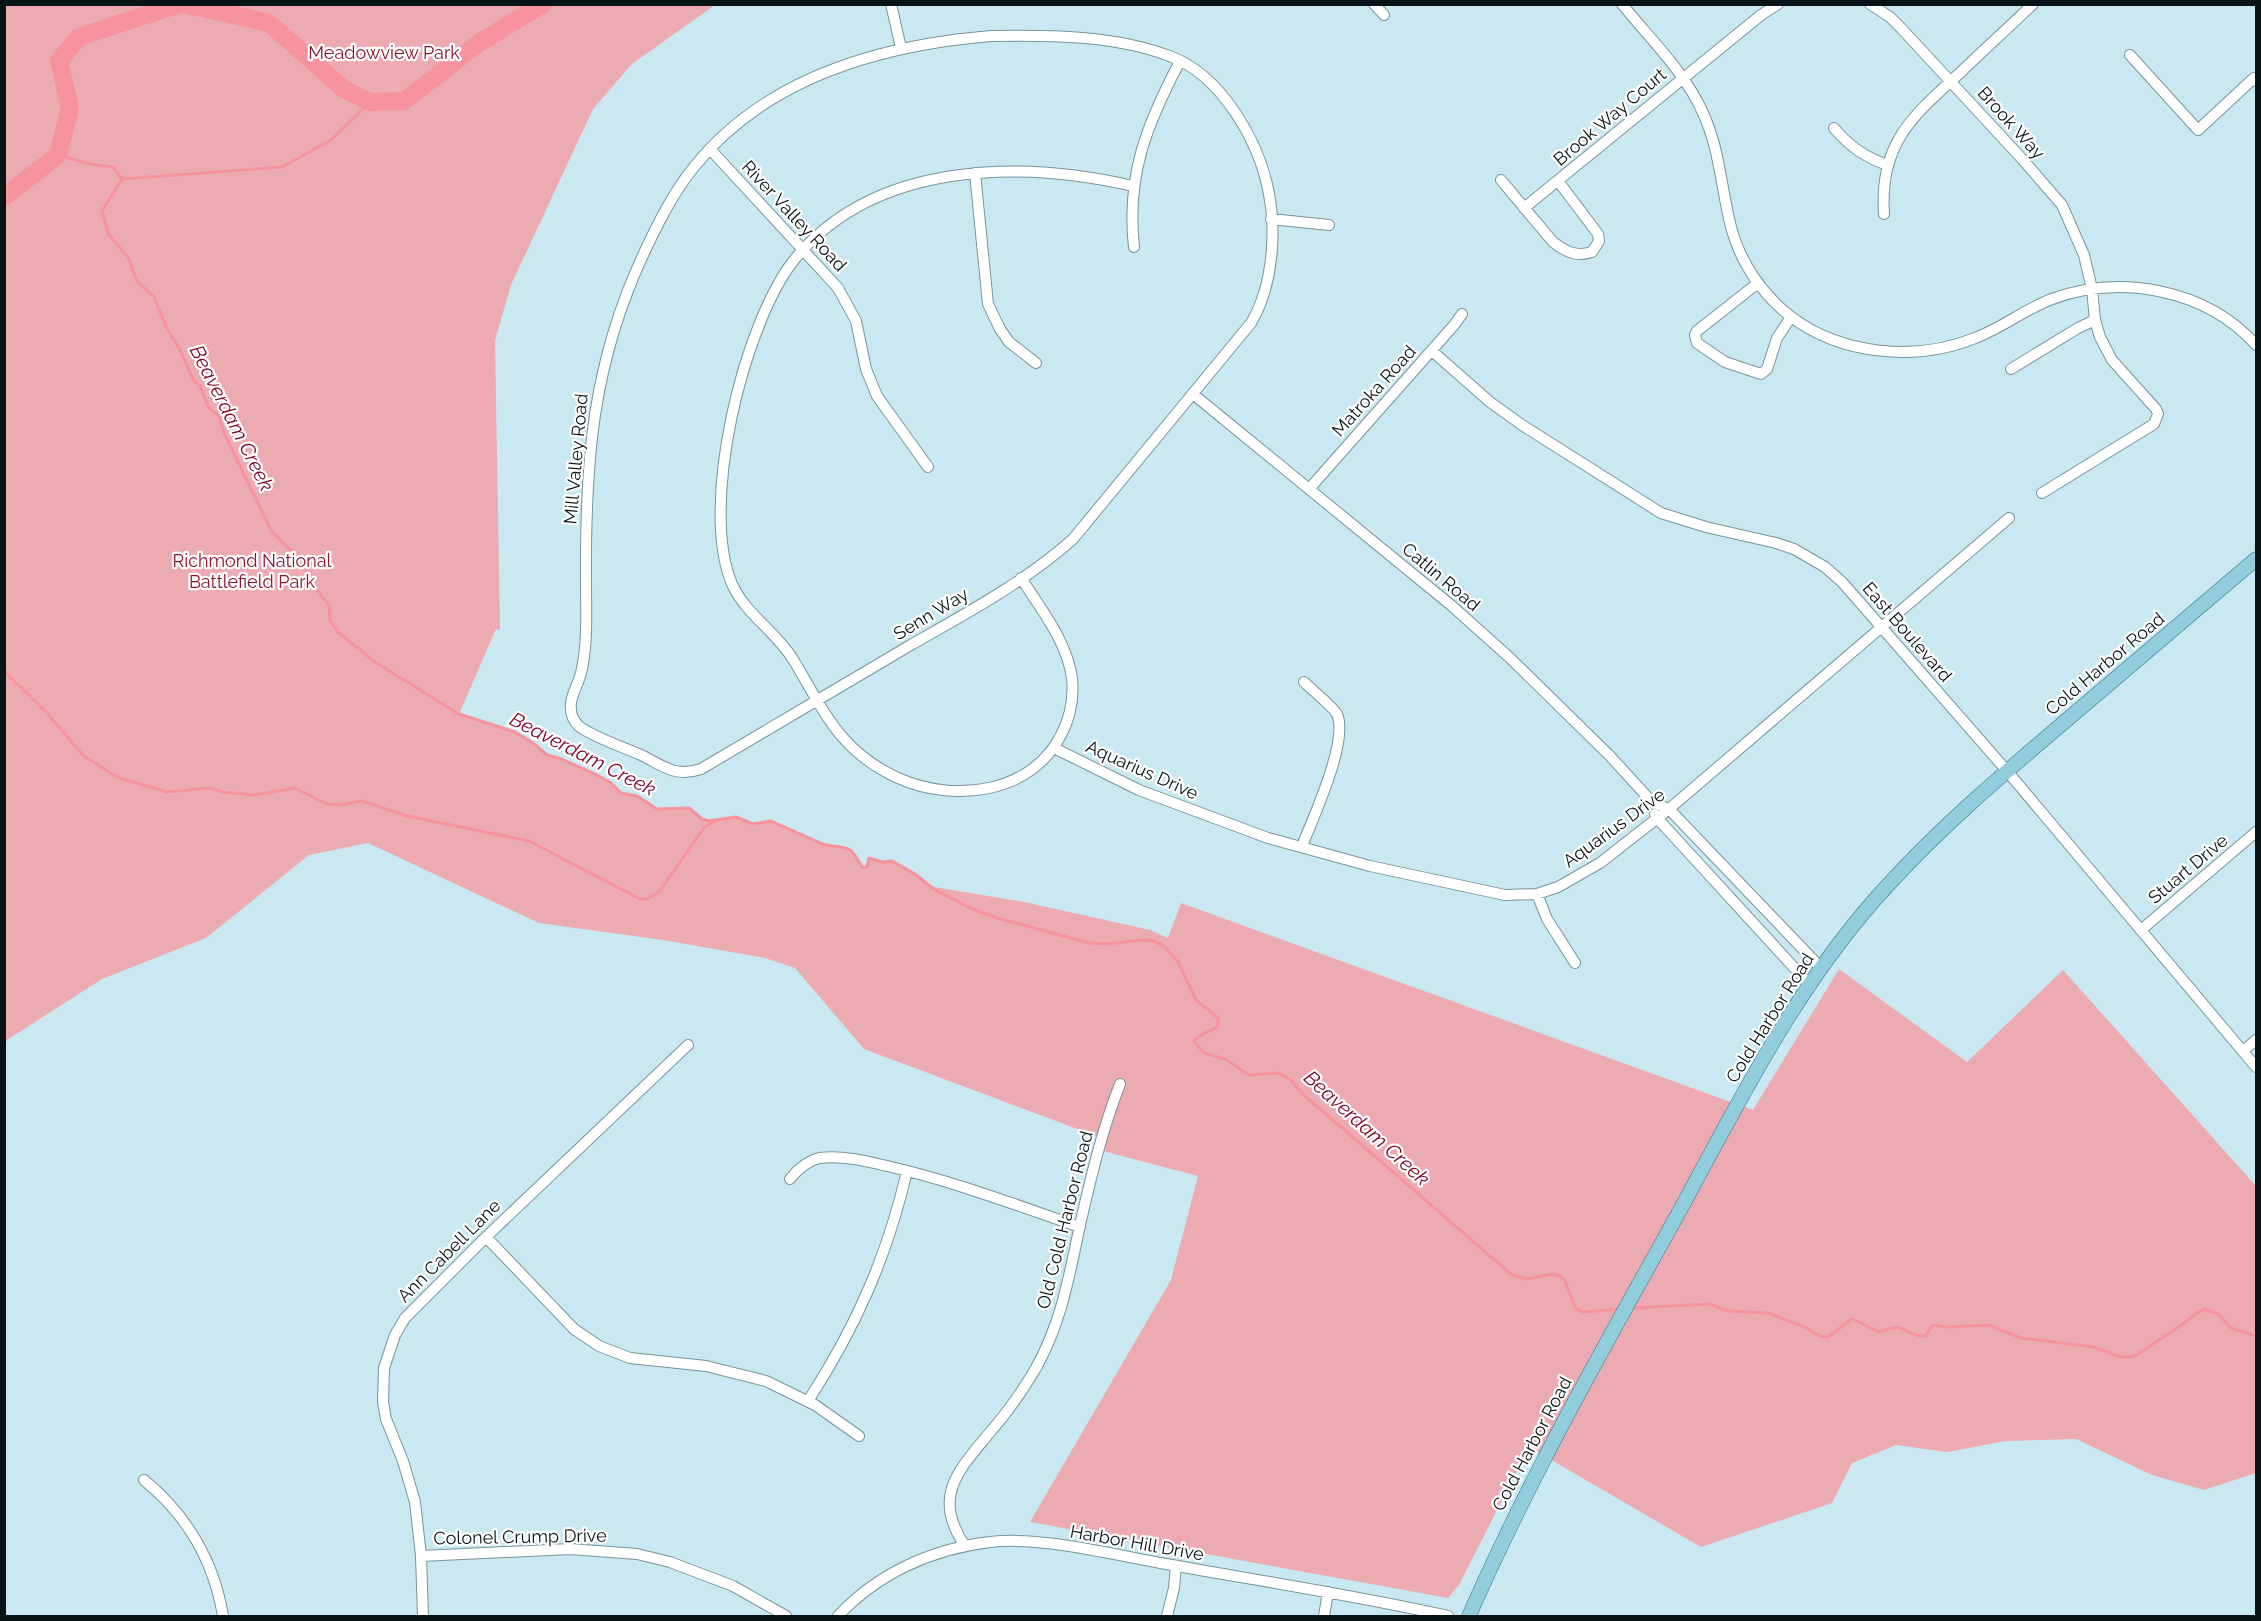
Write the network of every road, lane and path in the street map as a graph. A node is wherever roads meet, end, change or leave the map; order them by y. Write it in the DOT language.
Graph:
graph roads {
  1 [pos="891,4"];
  2 [pos="1374,4"];
  3 [pos="1622,4"];
  4 [pos="1778,4"];
  5 [pos="1870,4"];
  6 [pos="2033,4"];
  7 [pos="1384,15"];
  8 [pos="901,48"];
  9 [pos="2130,55"];
  10 [pos="1180,61"];
  11 [pos="1683,79"];
  12 [pos="1951,81"];
  13 [pos="2256,81"];
  14 [pos="1833,128"];
  15 [pos="710,149"];
  16 [pos="1888,165"];
  17 [pos="975,173"];
  18 [pos="1501,180"];
  19 [pos="1558,182"];
  20 [pos="1133,186"];
  21 [pos="1524,208"];
  22 [pos="1884,214"];
  23 [pos="1271,219"];
  24 [pos="1329,225"];
  25 [pos="1134,247"];
  26 [pos="803,250"];
  27 [pos="1758,283"];
  28 [pos="2092,289"];
  29 [pos="1462,314"];
  30 [pos="1791,317"];
  31 [pos="2095,320"];
  32 [pos="2256,345"];
  33 [pos="1431,351"];
  34 [pos="1036,363"];
  35 [pos="2011,369"];
  36 [pos="1193,394"];
  37 [pos="928,467"];
  38 [pos="1309,489"];
  39 [pos="2042,493"];
  40 [pos="2009,518"];
  41 [pos="2256,559"];
  42 [pos="1021,578"];
  43 [pos="1881,627"];
  44 [pos="1304,682"];
  45 [pos="817,700"];
  46 [pos="1054,748"];
  47 [pos="633,752"];
  48 [pos="2007,771"];
  49 [pos="1652,802"];
  50 [pos="1669,809"];
  51 [pos="1657,818"];
  52 [pos="2256,832"];
  53 [pos="1302,846"];
  54 [pos="1537,894"];
  55 [pos="2141,930"];
  56 [pos="1575,963"];
  57 [pos="1821,968"];
  58 [pos="1810,985"];
  59 [pos="2256,1040"];
  60 [pos="688,1045"];
  61 [pos="2243,1051"];
  62 [pos="2256,1067"];
  63 [pos="1120,1084"];
  64 [pos="907,1171"];
  65 [pos="790,1179"];
  66 [pos="1080,1227"];
  67 [pos="486,1237"];
  68 [pos="808,1401"];
  69 [pos="859,1436"];
  70 [pos="144,1480"];
  71 [pos="965,1546"];
  72 [pos="421,1556"];
  73 [pos="1176,1566"];
  74 [pos="1328,1592"];
  75 [pos="223,1617"];
  76 [pos="423,1617"];
  77 [pos="786,1617"];
  78 [pos="838,1617"];
  79 [pos="1167,1617"];
  80 [pos="1324,1617"];
  81 [pos="1448,1617"];
  82 [pos="1468,1617"];
  1 -- 8 [label="street"];
  2 -- 7 [label="street"];
  3 -- 11 [label="street"];
  4 -- 11 [label="street"];
  5 -- 12 [label="street, Brook Way"];
  6 -- 12 [label="street"];
  8 -- 10 [label="street, Mill Valley Road"];
  8 -- 15 [label="street, Mill Valley Road"];
  9 -- 13 [label="street"];
  10 -- 20 [label="street"];
  10 -- 23 [label="street, Mill Valley Road"];
  11 -- 19 [label="street, Brook Way Court"];
  11 -- 27 [label="street"];
  12 -- 16 [label="street"];
  12 -- 28 [label="street, Brook Way"];
  14 -- 16 [label="street"];
  15 -- 26 [label="street, River Valley Road"];
  15 -- 47 [label="street, Mill Valley Road"];
  16 -- 22 [label="street"];
  17 -- 20 [label="street"];
  17 -- 26 [label="street"];
  17 -- 34 [label="street"];
  18 -- 21 [label="street, Brook Way Court"];
  19 -- 21 [label="street, Brook Way Court"];
  19 -- 21 [label="street, Brook Way Court"];
  20 -- 25 [label="street"];
  23 -- 24 [label="street"];
  23 -- 36 [label="street, Mill Valley Road"];
  26 -- 37 [label="street, River Valley Road"];
  26 -- 45 [label="street"];
  27 -- 30 [label="street"];
  27 -- 30 [label="street"];
  28 -- 30 [label="street"];
  28 -- 31 [label="street, Brook Way"];
  28 -- 32 [label="street"];
  29 -- 33 [label="street, Matroka Road"];
  31 -- 35 [label="street"];
  31 -- 39 [label="street, Brook Way"];
  33 -- 38 [label="street, Matroka Road"];
  33 -- 43 [label="street, East Boulevard"];
  36 -- 38 [label="street, Catlin Road"];
  36 -- 42 [label="street, Senn Way"];
  38 -- 49 [label="street, Catlin Road"];
  40 -- 43 [label="street, Aquarius Drive"];
  41 -- 48 [label="main road, Cold Harbor Road"];
  42 -- 45 [label="street, Senn Way"];
  42 -- 46 [label="street"];
  43 -- 48 [label="street, East Boulevard"];
  43 -- 50 [label="street, Aquarius Drive"];
  44 -- 53 [label="street"];
  45 -- 46 [label="street"];
  45 -- 47 [label="street, Senn Way"];
  46 -- 53 [label="street, Aquarius Drive"];
  48 -- 55 [label="street, East Boulevard"];
  48 -- 57 [label="main road, Cold Harbor Road"];
  49 -- 50 [label="street, Catlin Road"];
  49 -- 51 [label="street, Catlin Road"];
  50 -- 51 [label="street, Aquarius Drive"];
  50 -- 57 [label="street, Catlin Road"];
  51 -- 54 [label="street, Aquarius Drive"];
  51 -- 58 [label="street, Catlin Road"];
  52 -- 55 [label="street, Stuart Drive"];
  53 -- 54 [label="street, Aquarius Drive"];
  54 -- 56 [label="street"];
  55 -- 61 [label="street, East Boulevard"];
  57 -- 58 [label="main road, Cold Harbor Road"];
  58 -- 82 [label="main road, Cold Harbor Road"];
  59 -- 61 [label="street"];
  60 -- 67 [label="street, Ann Cabell Lane"];
  61 -- 62 [label="street, East Boulevard"];
  63 -- 66 [label="street, Old Cold Harbor Road"];
  64 -- 65 [label="street"];
  64 -- 66 [label="street"];
  64 -- 68 [label="street"];
  66 -- 71 [label="street, Old Cold Harbor Road"];
  67 -- 68 [label="street"];
  67 -- 72 [label="street, Ann Cabell Lane"];
  68 -- 69 [label="street"];
  70 -- 75 [label="street"];
  71 -- 73 [label="street, Harbor Hill Drive"];
  71 -- 78 [label="street, Harbor Hill Drive"];
  72 -- 76 [label="street, Ann Cabell Lane"];
  72 -- 77 [label="street, Colonel Crump Drive"];
  73 -- 74 [label="street, Harbor Hill Drive"];
  73 -- 79 [label="street"];
  74 -- 80 [label="street"];
  74 -- 81 [label="street, Harbor Hill Drive"];
}
